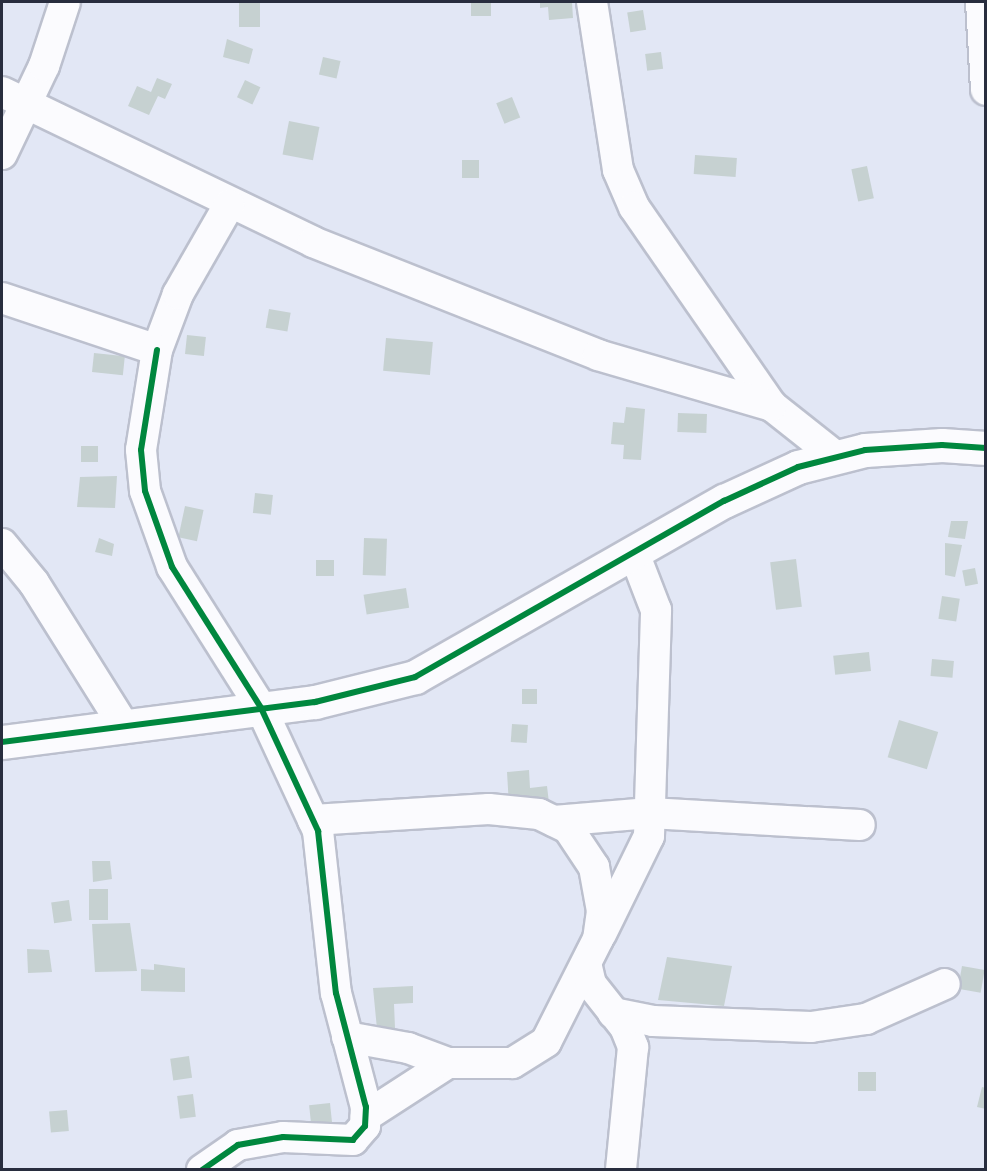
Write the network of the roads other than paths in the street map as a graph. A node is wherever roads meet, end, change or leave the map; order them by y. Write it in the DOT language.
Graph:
graph roads {
  1 [pos="65,2"];
  2 [pos="592,2"];
  3 [pos="981,2"];
  4 [pos="986,90"];
  5 [pos="14,97"];
  6 [pos="2,154"];
  7 [pos="229,205"];
  8 [pos="2,298"];
  9 [pos="157,350"];
  10 [pos="772,406"];
  11 [pos="986,448"];
  12 [pos="835,456"];
  13 [pos="2,544"];
  14 [pos="634,553"];
  15 [pos="261,708"];
  16 [pos="123,725"];
  17 [pos="2,742"];
  18 [pos="650,813"];
  19 [pos="313,820"];
  20 [pos="554,821"];
  21 [pos="860,825"];
  22 [pos="598,939"];
  23 [pos="587,967"];
  24 [pos="945,984"];
  25 [pos="613,1013"];
  26 [pos="347,1037"];
  27 [pos="448,1063"];
  28 [pos="366,1116"];
  29 [pos="202,1170"];
  30 [pos="621,1170"];
  1 -- 5 [label="street"];
  2 -- 10 [label="street"];
  3 -- 4 [label="street"];
  5 -- 6 [label="street"];
  5 -- 7 [label="street"];
  7 -- 9 [label="street"];
  7 -- 10 [label="street"];
  8 -- 9 [label="street"];
  9 -- 15 [label="street"];
  10 -- 12 [label="street"];
  11 -- 12 [label="street"];
  12 -- 14 [label="street"];
  13 -- 16 [label="street"];
  14 -- 15 [label="street"];
  14 -- 18 [label="street"];
  15 -- 16 [label="street"];
  15 -- 19 [label="street"];
  16 -- 17 [label="street"];
  18 -- 20 [label="street"];
  18 -- 21 [label="street"];
  18 -- 22 [label="street"];
  19 -- 20 [label="street"];
  19 -- 26 [label="street"];
  20 -- 22 [label="street"];
  22 -- 23 [label="street"];
  23 -- 25 [label="street"];
  23 -- 27 [label="street"];
  24 -- 25 [label="street"];
  25 -- 30 [label="street"];
  26 -- 27 [label="street"];
  26 -- 28 [label="street"];
  27 -- 28 [label="street"];
  28 -- 29 [label="street"];
}
